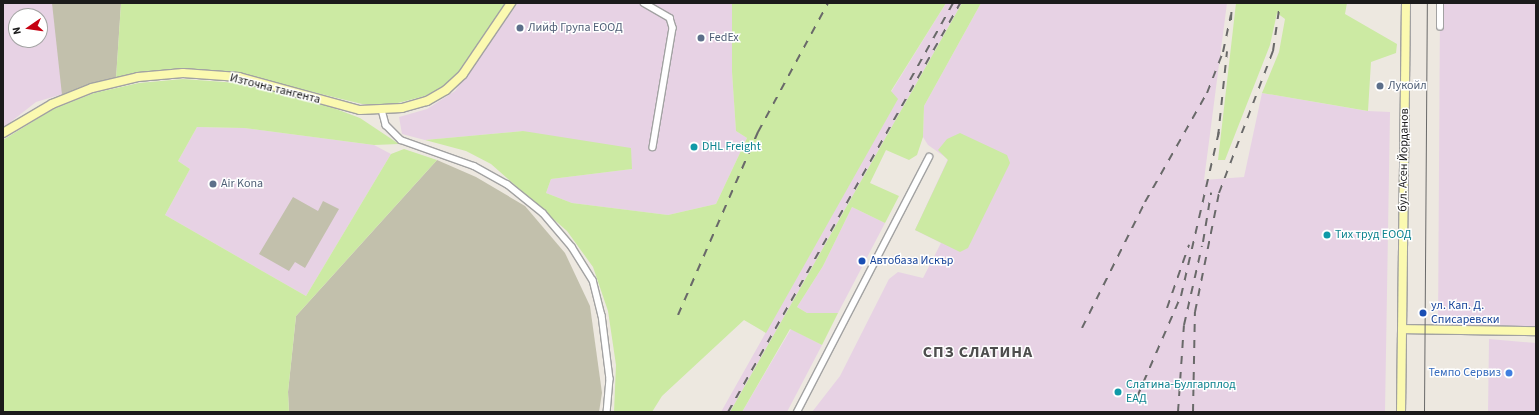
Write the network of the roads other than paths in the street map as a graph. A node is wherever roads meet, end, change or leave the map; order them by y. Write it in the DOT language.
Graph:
graph roads {
  1 [pos="511,3"];
  2 [pos="644,3"];
  3 [pos="1406,3"];
  4 [pos="1440,3"];
  5 [pos="1440,27"];
  6 [pos="382,110"];
  7 [pos="3,133"];
  8 [pos="653,147"];
  9 [pos="930,157"];
  10 [pos="1402,329"];
  11 [pos="1536,331"];
  12 [pos="607,412"];
  13 [pos="797,412"];
  14 [pos="1401,412"];
  1 -- 6 [label="street, Източна тангента"];
  2 -- 8 [label="street"];
  3 -- 10 [label="street, бул. Асен Йорданов"];
  4 -- 5 [label="street"];
  6 -- 7 [label="street, Източна тангента"];
  6 -- 12 [label="street"];
  9 -- 13 [label="street"];
  10 -- 11 [label="street"];
  10 -- 14 [label="street, бул. Асен Йорданов"];
}
